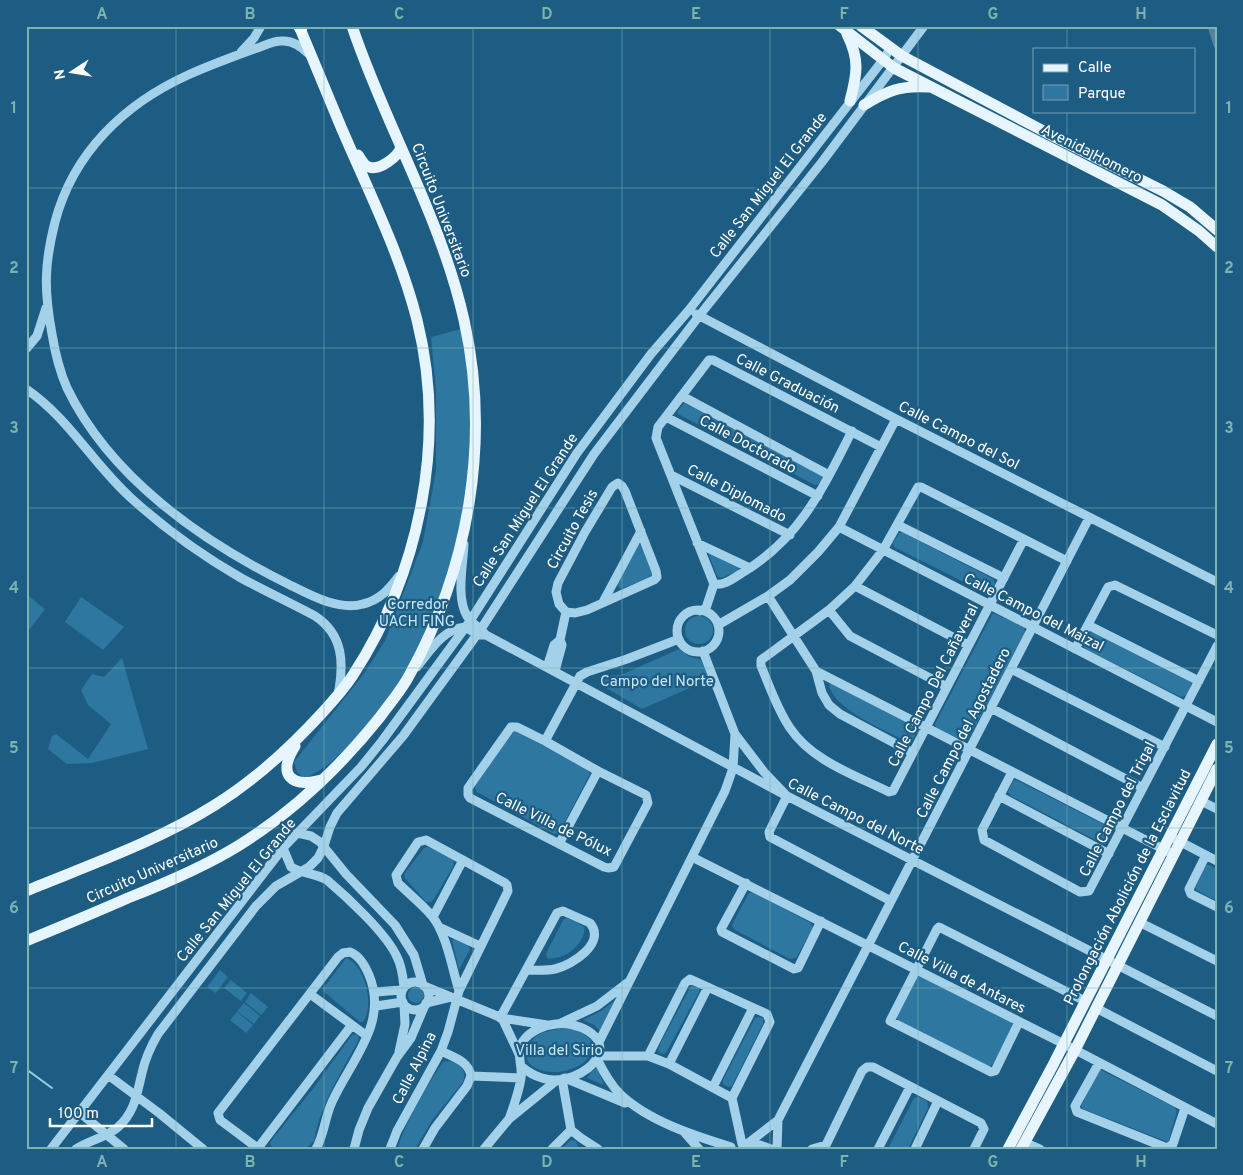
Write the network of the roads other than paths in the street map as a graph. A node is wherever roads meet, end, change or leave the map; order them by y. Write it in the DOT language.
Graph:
graph roads {
  1 [pos="261,26"];
  2 [pos="352,26"];
  3 [pos="860,26"];
  4 [pos="924,26"];
  5 [pos="300,27"];
  6 [pos="842,28"];
  7 [pos="890,49"];
  8 [pos="240,53"];
  9 [pos="902,56"];
  10 [pos="312,57"];
  11 [pos="883,60"];
  12 [pos="894,68"];
  13 [pos="932,87"];
  14 [pos="850,101"];
  15 [pos="864,105"];
  16 [pos="401,147"];
  17 [pos="351,149"];
  18 [pos="1217,230"];
  19 [pos="1217,247"];
  20 [pos="46,302"];
  21 [pos="689,310"];
  22 [pos="699,316"];
  23 [pos="37,336"];
  24 [pos="53,342"];
  25 [pos="26,349"];
  26 [pos="26,389"];
  27 [pos="682,396"];
  28 [pos="666,417"];
  29 [pos="896,418"];
  30 [pos="852,432"];
  31 [pos="881,446"];
  32 [pos="671,475"];
  33 [pos="829,475"];
  34 [pos="818,496"];
  35 [pos="1089,518"];
  36 [pos="898,525"];
  37 [pos="839,527"];
  38 [pos="641,531"];
  39 [pos="465,532"];
  40 [pos="790,535"];
  41 [pos="1024,538"];
  42 [pos="697,543"];
  43 [pos="883,550"];
  44 [pos="1067,561"];
  45 [pos="406,565"];
  46 [pos="750,568"];
  47 [pos="1004,578"];
  48 [pos="1217,582"];
  49 [pos="716,584"];
  50 [pos="855,586"];
  51 [pos="306,593"];
  52 [pos="768,596"];
  53 [pos="284,600"];
  54 [pos="603,602"];
  55 [pos="990,605"];
  56 [pos="829,610"];
  57 [pos="700,611"];
  58 [pos="566,612"];
  59 [pos="710,614"];
  60 [pos="468,624"];
  61 [pos="718,624"];
  62 [pos="1088,624"];
  63 [pos="1033,627"];
  64 [pos="482,633"];
  65 [pos="1217,635"];
  66 [pos="794,636"];
  67 [pos="679,639"];
  68 [pos="968,645"];
  69 [pos="1217,646"];
  70 [pos="1075,649"];
  71 [pos="704,651"];
  72 [pos="551,669"];
  73 [pos="1011,669"];
  74 [pos="816,670"];
  75 [pos="409,677"];
  76 [pos="1199,681"];
  77 [pos="576,682"];
  78 [pos="947,686"];
  79 [pos="338,695"];
  80 [pos="1186,706"];
  81 [pos="991,708"];
  82 [pos="1217,722"];
  83 [pos="925,727"];
  84 [pos="304,732"];
  85 [pos="735,734"];
  86 [pos="545,740"];
  87 [pos="1217,744"];
  88 [pos="1165,747"];
  89 [pos="970,750"];
  90 [pos="913,753"];
  91 [pos="733,768"];
  92 [pos="1217,769"];
  93 [pos="598,771"];
  94 [pos="1012,772"];
  95 [pos="324,779"];
  96 [pos="1143,788"];
  97 [pos="788,796"];
  98 [pos="999,796"];
  99 [pos="1201,801"];
  100 [pos="1217,809"];
  101 [pos="1123,828"];
  102 [pos="297,833"];
  103 [pos="1175,839"];
  104 [pos="560,844"];
  105 [pos="324,846"];
  106 [pos="283,848"];
  107 [pos="1168,852"];
  108 [pos="1109,854"];
  109 [pos="1206,856"];
  110 [pos="692,857"];
  111 [pos="463,860"];
  112 [pos="912,860"];
  113 [pos="1217,861"];
  114 [pos="300,871"];
  115 [pos="746,883"];
  116 [pos="26,891"];
  117 [pos="891,901"];
  118 [pos="1217,907"];
  119 [pos="433,917"];
  120 [pos="822,921"];
  121 [pos="1140,922"];
  122 [pos="439,927"];
  123 [pos="26,941"];
  124 [pos="869,944"];
  125 [pos="480,946"];
  126 [pos="1107,959"];
  127 [pos="1217,961"];
  128 [pos="1118,965"];
  129 [pos="916,969"];
  130 [pos="528,970"];
  131 [pos="629,981"];
  132 [pos="423,986"];
  133 [pos="708,987"];
  134 [pos="403,988"];
  135 [pos="375,992"];
  136 [pos="310,994"];
  137 [pos="456,995"];
  138 [pos="1085,1001"];
  139 [pos="404,1004"];
  140 [pos="425,1004"];
  141 [pos="376,1006"];
  142 [pos="753,1008"];
  143 [pos="1096,1008"];
  144 [pos="1217,1016"];
  145 [pos="501,1018"];
  146 [pos="1019,1022"];
  147 [pos="560,1023"];
  148 [pos="550,1025"];
  149 [pos="351,1026"];
  150 [pos="367,1036"];
  151 [pos="598,1044"];
  152 [pos="1064,1044"];
  153 [pos="1075,1050"];
  154 [pos="440,1051"];
  155 [pos="519,1054"];
  156 [pos="648,1056"];
  157 [pos="397,1057"];
  158 [pos="597,1058"];
  159 [pos="1099,1063"];
  160 [pos="669,1064"];
  161 [pos="522,1067"];
  162 [pos="1217,1071"];
  163 [pos="108,1075"];
  164 [pos="471,1076"];
  165 [pos="521,1078"];
  166 [pos="561,1079"];
  167 [pos="713,1087"];
  168 [pos="910,1087"];
  169 [pos="137,1098"];
  170 [pos="732,1098"];
  171 [pos="938,1101"];
  172 [pos="634,1106"];
  173 [pos="1185,1108"];
  174 [pos="79,1112"];
  175 [pos="509,1119"];
  176 [pos="778,1120"];
  177 [pos="1217,1124"];
  178 [pos="571,1130"];
  179 [pos="683,1131"];
  180 [pos="106,1135"];
  181 [pos="744,1144"];
  182 [pos="1022,1146"];
  183 [pos="830,1147"];
  184 [pos="259,1148"];
  185 [pos="593,1148"];
  186 [pos="730,1148"];
  187 [pos="51,1149"];
  188 [pos="76,1149"];
  189 [pos="124,1149"];
  190 [pos="203,1149"];
  191 [pos="316,1149"];
  192 [pos="354,1149"];
  193 [pos="390,1149"];
  194 [pos="423,1149"];
  195 [pos="484,1149"];
  196 [pos="552,1149"];
  197 [pos="700,1149"];
  198 [pos="771,1149"];
  199 [pos="778,1149"];
  200 [pos="812,1149"];
  201 [pos="878,1149"];
  202 [pos="915,1149"];
  203 [pos="974,1149"];
  204 [pos="1008,1149"];
  205 [pos="1040,1149"];
  1 -- 8 [label="street"];
  2 -- 16 [label="main road, Circuito Universitario"];
  3 -- 7 [label="main road, Avenida Homero"];
  4 -- 9 [label="street"];
  5 -- 10 [label="main road"];
  6 -- 11 [label="main road, Avenida Homero"];
  6 -- 14 [label="main road"];
  7 -- 9 [label="main road, Avenida Homero"];
  7 -- 11 [label="street, Calle San Miguel El Grande"];
  8 -- 10 [label="street"];
  8 -- 20 [label="street"];
  9 -- 12 [label="street, Calle San Miguel El Grande"];
  9 -- 18 [label="main road, Avenida Homero"];
  10 -- 17 [label="main road, Circuito Universitario"];
  11 -- 12 [label="main road, Avenida Homero"];
  11 -- 14 [label="street, Calle San Miguel El Grande"];
  12 -- 13 [label="main road, Avenida Homero"];
  12 -- 15 [label="street, Calle San Miguel El Grande"];
  13 -- 15 [label="main road"];
  13 -- 19 [label="main road, Avenida Homero"];
  14 -- 21 [label="street, Calle San Miguel El Grande"];
  15 -- 22 [label="street, Calle San Miguel El Grande"];
  16 -- 17 [label="main road"];
  16 -- 39 [label="main road, Circuito Universitario"];
  17 -- 45 [label="main road, Circuito Universitario"];
  20 -- 23 [label="street"];
  20 -- 24 [label="street"];
  21 -- 22 [label="street, Calle Campo del Sol"];
  21 -- 60 [label="street, Calle San Miguel El Grande"];
  22 -- 29 [label="street, Calle Campo del Sol"];
  22 -- 64 [label="street, Calle San Miguel El Grande"];
  23 -- 24 [label="street"];
  23 -- 25 [label="street"];
  24 -- 51 [label="street"];
  26 -- 53 [label="street"];
  27 -- 28 [label="street"];
  27 -- 30 [label="street, Calle Graduación"];
  27 -- 33 [label="street, Calle Doctorado"];
  28 -- 32 [label="street"];
  28 -- 34 [label="street, Calle Doctorado"];
  29 -- 31 [label="street"];
  29 -- 35 [label="street, Calle Campo del Sol"];
  30 -- 31 [label="street, Calle Graduación"];
  30 -- 33 [label="street, Calle Graduación"];
  31 -- 37 [label="street"];
  32 -- 40 [label="street, Calle Diplomado"];
  32 -- 42 [label="street"];
  33 -- 34 [label="street, Calle Graduación"];
  34 -- 40 [label="street, Calle Graduación"];
  35 -- 44 [label="street, Calle Campo del Agostadero"];
  35 -- 48 [label="street, Calle Campo del Sol"];
  36 -- 41 [label="street, Calle Campo Del Cañaveral"];
  36 -- 43 [label="street, Calle Campo Del Cañaveral"];
  36 -- 47 [label="street"];
  37 -- 43 [label="street, Calle Campo del Maizal"];
  37 -- 52 [label="street"];
  38 -- 54 [label="street"];
  38 -- 54 [label="street, Circuito Tesis"];
  38 -- 58 [label="street, Circuito Tesis"];
  39 -- 60 [label="street"];
  39 -- 75 [label="main road, Circuito Universitario"];
  40 -- 46 [label="street, Calle Graduación"];
  41 -- 44 [label="street, Calle Campo Del Cañaveral"];
  41 -- 47 [label="street, Calle Campo Del Cañaveral"];
  42 -- 46 [label="street"];
  42 -- 49 [label="street"];
  43 -- 50 [label="street, Calle Campo Del Cañaveral"];
  43 -- 55 [label="street, Calle Campo del Maizal"];
  44 -- 63 [label="street, Calle Campo del Agostadero"];
  45 -- 51 [label="street"];
  45 -- 79 [label="main road, Circuito Universitario"];
  46 -- 49 [label="street, Calle Graduación"];
  47 -- 55 [label="street, Calle Campo Del Cañaveral"];
  49 -- 57 [label="street"];
  49 -- 59 [label="street"];
  50 -- 56 [label="street, Calle Campo Del Cañaveral"];
  50 -- 68 [label="street"];
  51 -- 53 [label="street"];
  52 -- 61 [label="street"];
  52 -- 66 [label="street"];
  53 -- 79 [label="street"];
  54 -- 58 [label="street, Circuito Tesis"];
  55 -- 63 [label="street, Calle Campo del Maizal"];
  55 -- 68 [label="street, Calle Campo Del Cañaveral"];
  56 -- 66 [label="street, Calle Campo Del Cañaveral"];
  56 -- 78 [label="street"];
  57 -- 59 [label="street"];
  57 -- 67 [label="street"];
  58 -- 72 [label="street"];
  59 -- 61 [label="street"];
  60 -- 64 [label="street, Calle Campo del Norte"];
  60 -- 75 [label="street"];
  60 -- 102 [label="street, Calle San Miguel El Grande"];
  61 -- 71 [label="street"];
  62 -- 65 [label="street"];
  62 -- 70 [label="street"];
  62 -- 76 [label="street"];
  63 -- 70 [label="street, Calle Campo del Maizal"];
  63 -- 73 [label="street, Calle Campo del Agostadero"];
  64 -- 72 [label="street, Calle Campo del Norte"];
  64 -- 105 [label="street, Calle San Miguel El Grande"];
  66 -- 74 [label="street"];
  66 -- 90 [label="street, Calle Campo Del Cañaveral"];
  67 -- 71 [label="street"];
  67 -- 77 [label="street"];
  68 -- 78 [label="street, Calle Campo Del Cañaveral"];
  69 -- 76 [label="street, Calle Campo del Trigal"];
  70 -- 80 [label="street, Calle Campo del Maizal"];
  71 -- 85 [label="street, Calle Campo del Norte"];
  72 -- 77 [label="street, Calle Campo del Norte"];
  73 -- 81 [label="street, Calle Campo del Agostadero"];
  73 -- 88 [label="street"];
  74 -- 83 [label="street"];
  74 -- 90 [label="street"];
  75 -- 95 [label="main road, Circuito Universitario"];
  76 -- 80 [label="street, Calle Campo del Trigal"];
  77 -- 86 [label="street"];
  77 -- 91 [label="street, Calle Campo del Norte"];
  78 -- 83 [label="street, Calle Campo Del Cañaveral"];
  79 -- 84 [label="main road, Circuito Universitario"];
  80 -- 82 [label="street, Calle Campo del Maizal"];
  80 -- 88 [label="street, Calle Campo del Trigal"];
  81 -- 89 [label="street, Calle Campo del Agostadero"];
  81 -- 96 [label="street"];
  83 -- 89 [label="street"];
  83 -- 90 [label="street, Calle Campo Del Cañaveral"];
  84 -- 95 [label="main road"];
  84 -- 116 [label="main road, Circuito Universitario"];
  85 -- 91 [label="street, Calle Campo del Norte"];
  85 -- 97 [label="street, Calle Campo del Norte"];
  86 -- 93 [label="street, Calle Villa de Pólux"];
  86 -- 104 [label="street, Calle Villa de Pólux"];
  87 -- 103 [label="main road, Prolongación Abolición de la Esclavitud"];
  88 -- 96 [label="street, Calle Campo del Trigal"];
  89 -- 94 [label="street"];
  89 -- 112 [label="street, Calle Campo del Agostadero"];
  91 -- 97 [label="street, Calle Campo del Norte"];
  91 -- 110 [label="street"];
  92 -- 99 [label="main road, Prolongación Abolición de la Esclavitud"];
  93 -- 104 [label="street"];
  93 -- 104 [label="street, Calle Villa de Pólux"];
  94 -- 98 [label="street, Calle Campo del Trigal"];
  94 -- 101 [label="street"];
  95 -- 123 [label="main road, Circuito Universitario"];
  96 -- 101 [label="street, Calle Campo del Trigal"];
  97 -- 112 [label="street, Calle Campo del Norte"];
  97 -- 117 [label="street"];
  98 -- 108 [label="street"];
  98 -- 108 [label="street, Calle Campo del Trigal"];
  99 -- 100 [label="street"];
  99 -- 103 [label="main road, Prolongación Abolición de la Esclavitud"];
  101 -- 107 [label="street"];
  101 -- 108 [label="street, Calle Campo del Trigal"];
  102 -- 105 [label="street"];
  102 -- 106 [label="street, Calle San Miguel El Grande"];
  103 -- 107 [label="main road, Prolongación Abolición de la Esclavitud"];
  103 -- 109 [label="street"];
  105 -- 114 [label="street, Calle San Miguel El Grande"];
  105 -- 132 [label="street"];
  106 -- 114 [label="street"];
  106 -- 163 [label="street, Calle San Miguel El Grande"];
  107 -- 121 [label="main road, Prolongación Abolición de la Esclavitud"];
  107 -- 126 [label="main road, Prolongación Abolición de la Esclavitud"];
  109 -- 113 [label="street"];
  109 -- 118 [label="street"];
  110 -- 115 [label="street, Calle Villa de Antares"];
  110 -- 131 [label="street"];
  111 -- 119 [label="street"];
  111 -- 119 [label="street"];
  111 -- 125 [label="street, Calle Alpina"];
  112 -- 117 [label="street, Calle Campo del Agostadero"];
  112 -- 126 [label="street, Calle Campo del Norte"];
  114 -- 134 [label="street"];
  114 -- 169 [label="street, Calle San Miguel El Grande"];
  115 -- 120 [label="street, Calle Villa de Antares"];
  115 -- 120 [label="street"];
  117 -- 124 [label="street, Calle Campo del Agostadero"];
  119 -- 122 [label="street"];
  120 -- 124 [label="street, Calle Villa de Antares"];
  121 -- 127 [label="street"];
  121 -- 128 [label="main road, Prolongación Abolición de la Esclavitud"];
  122 -- 125 [label="street"];
  122 -- 137 [label="street"];
  124 -- 129 [label="street, Calle Villa de Antares"];
  124 -- 176 [label="street, Calle Campo del Agostadero"];
  125 -- 137 [label="street, Calle Alpina"];
  126 -- 128 [label="street, Calle Campo del Norte"];
  126 -- 138 [label="main road, Prolongación Abolición de la Esclavitud"];
  128 -- 143 [label="main road, Prolongación Abolición de la Esclavitud"];
  128 -- 144 [label="street, Calle Campo del Norte"];
  129 -- 138 [label="street"];
  129 -- 146 [label="street, Calle Villa de Antares"];
  129 -- 146 [label="street"];
  130 -- 130 [label="street"];
  130 -- 145 [label="street"];
  131 -- 147 [label="street"];
  131 -- 151 [label="street"];
  132 -- 134 [label="street"];
  132 -- 137 [label="street"];
  132 -- 140 [label="street"];
  133 -- 142 [label="street"];
  133 -- 156 [label="street"];
  133 -- 160 [label="street"];
  134 -- 135 [label="street"];
  134 -- 139 [label="street"];
  135 -- 136 [label="street"];
  135 -- 141 [label="street"];
  136 -- 149 [label="street"];
  136 -- 184 [label="street"];
  137 -- 140 [label="street"];
  137 -- 145 [label="street"];
  137 -- 154 [label="street, Calle Alpina"];
  138 -- 152 [label="main road, Prolongación Abolición de la Esclavitud"];
  139 -- 140 [label="street"];
  139 -- 141 [label="street"];
  139 -- 157 [label="street"];
  140 -- 157 [label="street"];
  141 -- 150 [label="street"];
  142 -- 167 [label="street"];
  142 -- 170 [label="street"];
  143 -- 153 [label="main road, Prolongación Abolición de la Esclavitud"];
  143 -- 162 [label="street"];
  145 -- 148 [label="street"];
  145 -- 155 [label="street"];
  146 -- 152 [label="street, Calle Villa de Antares"];
  147 -- 148 [label="street"];
  147 -- 151 [label="street"];
  148 -- 155 [label="street"];
  149 -- 150 [label="street"];
  149 -- 184 [label="street"];
  150 -- 191 [label="street"];
  151 -- 158 [label="street"];
  152 -- 153 [label="street, Calle Villa de Antares"];
  152 -- 204 [label="main road, Prolongación Abolición de la Esclavitud"];
  153 -- 159 [label="street, Calle Villa de Antares"];
  153 -- 182 [label="main road, Prolongación Abolición de la Esclavitud"];
  154 -- 164 [label="street"];
  154 -- 193 [label="street, Calle Alpina"];
  155 -- 161 [label="street"];
  156 -- 158 [label="street"];
  156 -- 160 [label="street"];
  157 -- 192 [label="street"];
  158 -- 166 [label="street"];
  158 -- 172 [label="street"];
  159 -- 173 [label="street, Calle Villa de Antares"];
  159 -- 173 [label="street"];
  160 -- 167 [label="street"];
  161 -- 165 [label="street"];
  161 -- 166 [label="street"];
  163 -- 169 [label="street"];
  163 -- 174 [label="street, Calle San Miguel El Grande"];
  164 -- 165 [label="street"];
  164 -- 194 [label="street"];
  165 -- 175 [label="street"];
  166 -- 172 [label="street"];
  166 -- 175 [label="street"];
  166 -- 178 [label="street"];
  167 -- 170 [label="street"];
  168 -- 171 [label="street"];
  168 -- 183 [label="street"];
  168 -- 201 [label="street"];
  169 -- 180 [label="street, Calle San Miguel El Grande"];
  169 -- 190 [label="street"];
  170 -- 181 [label="street"];
  171 -- 202 [label="street"];
  171 -- 203 [label="street"];
  172 -- 179 [label="street"];
  173 -- 177 [label="street, Calle Villa de Antares"];
  174 -- 180 [label="street"];
  174 -- 187 [label="street, Calle San Miguel El Grande"];
  175 -- 195 [label="street"];
  176 -- 181 [label="street"];
  176 -- 199 [label="street"];
  178 -- 185 [label="street"];
  178 -- 196 [label="street"];
  179 -- 186 [label="street"];
  179 -- 197 [label="street"];
  180 -- 188 [label="street, Calle San Miguel El Grande"];
  180 -- 189 [label="street"];
  181 -- 186 [label="street"];
  181 -- 198 [label="street"];
  182 -- 205 [label="street"];
  183 -- 200 [label="street"];
}
